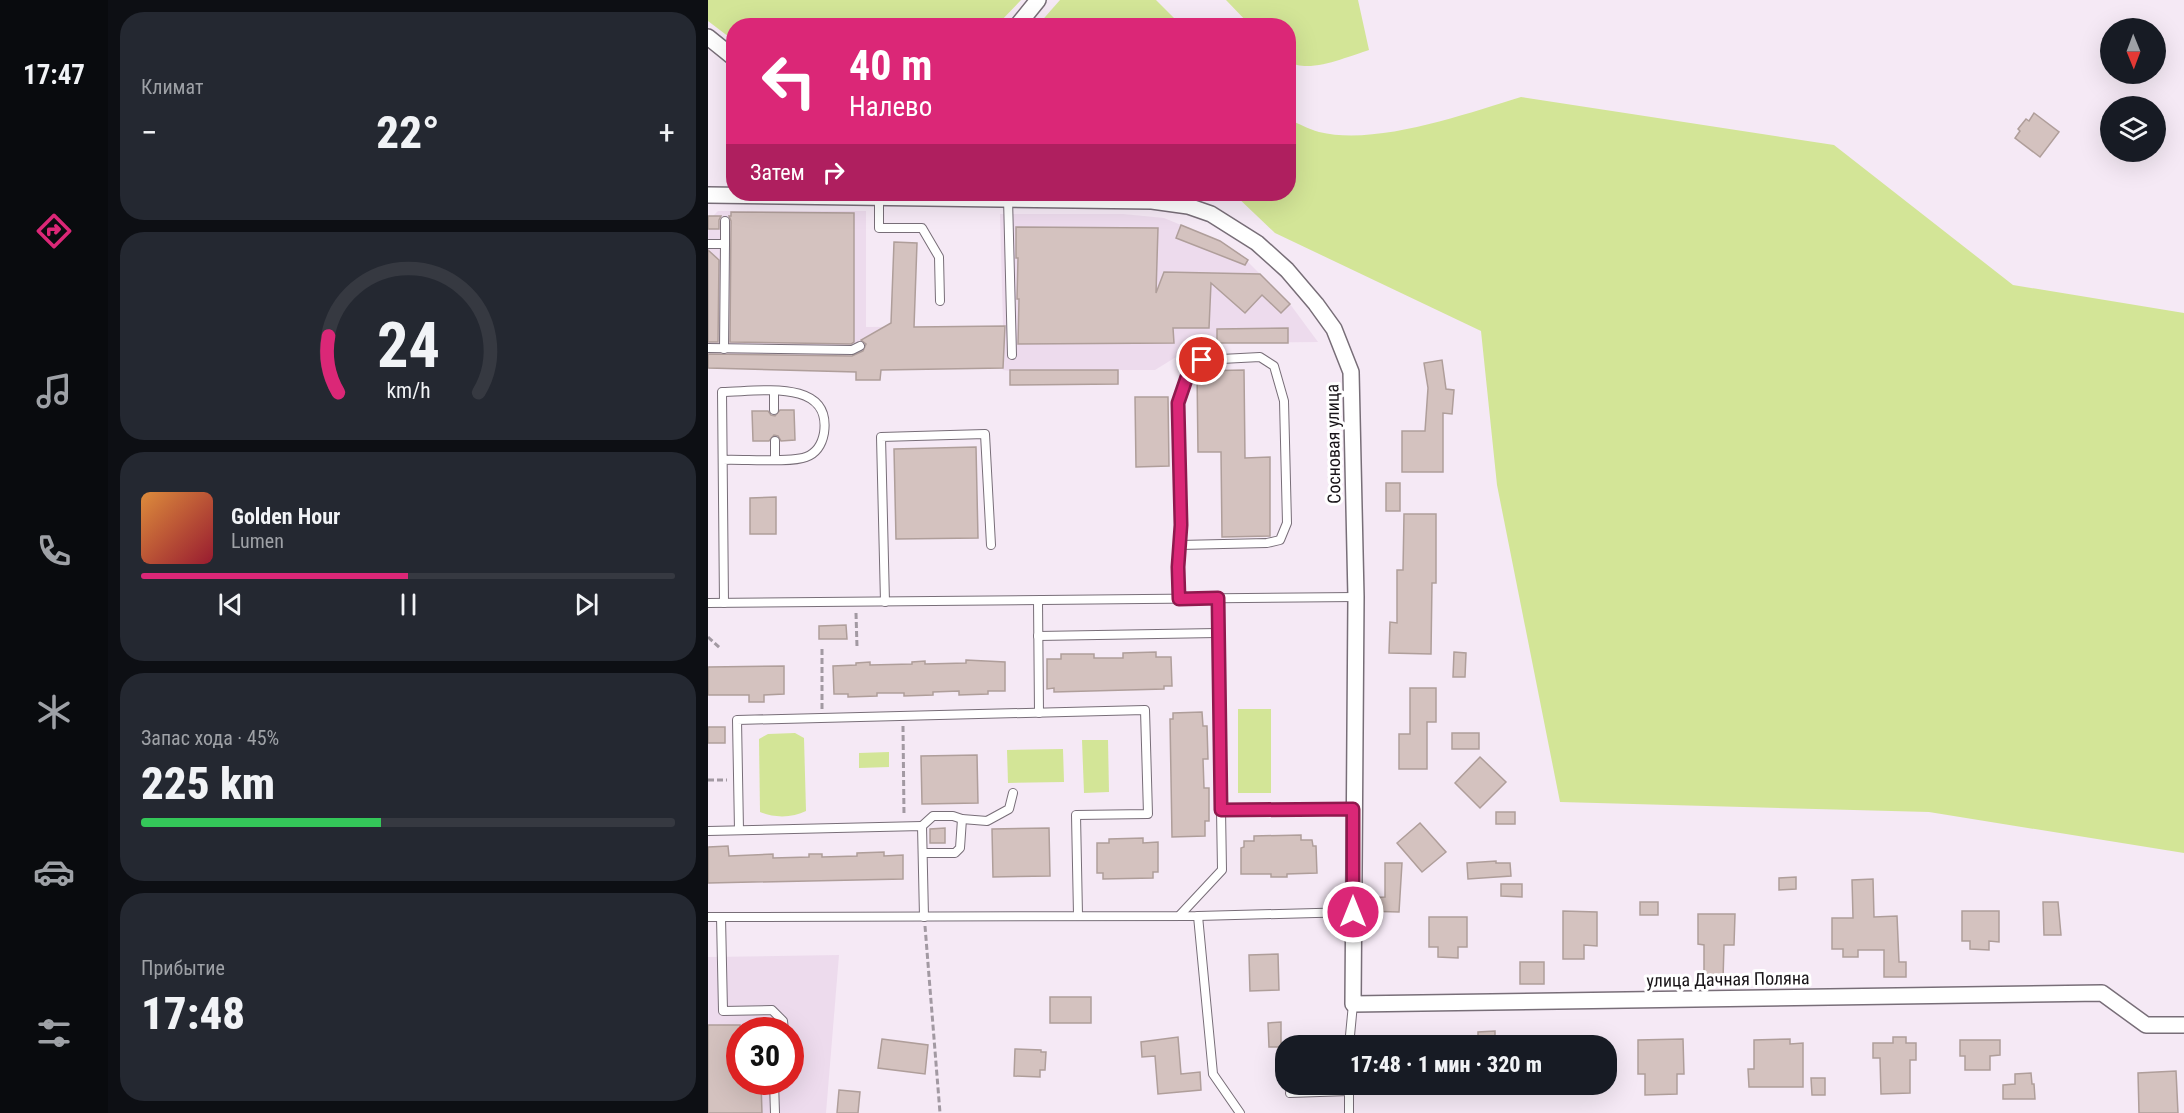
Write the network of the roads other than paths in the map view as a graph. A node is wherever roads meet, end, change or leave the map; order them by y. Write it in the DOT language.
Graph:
graph roads {
  1 [pos="1038,0"];
  2 [pos="1023,18"];
  3 [pos="708,37"];
  4 [pos="726,52"];
  5 [pos="726,194"];
  6 [pos="708,195"];
  7 [pos="879,201"];
  8 [pos="1008,201"];
  9 [pos="1152,201"];
  10 [pos="725,221"];
  11 [pos="708,244"];
  12 [pos="725,244"];
  13 [pos="940,301"];
  14 [pos="860,346"];
  15 [pos="708,348"];
  16 [pos="724,349"];
  17 [pos="1012,355"];
  18 [pos="774,391"];
  19 [pos="774,410"];
  20 [pos="775,441"];
  21 [pos="775,459"];
  22 [pos="723,460"];
  23 [pos="991,545"];
  24 [pos="1180,545"];
  25 [pos="1356,597"];
  26 [pos="1218,598"];
  27 [pos="1179,599"];
  28 [pos="1038,601"];
  29 [pos="885,602"];
  30 [pos="708,603"];
  31 [pos="724,603"];
  32 [pos="1217,633"];
  33 [pos="1038,636"];
  34 [pos="1039,713"];
  35 [pos="1013,793"];
  36 [pos="1353,809"];
  37 [pos="1221,810"];
  38 [pos="962,819"];
  39 [pos="922,826"];
  40 [pos="739,830"];
  41 [pos="708,831"];
  42 [pos="923,853"];
  43 [pos="1353,912"];
  44 [pos="1078,915"];
  45 [pos="1180,915"];
  46 [pos="1198,916"];
  47 [pos="708,917"];
  48 [pos="721,917"];
  49 [pos="924,917"];
  50 [pos="1353,1004"];
  51 [pos="779,1017"];
  52 [pos="2184,1025"];
  53 [pos="1350,1035"];
  54 [pos="774,1095"];
  55 [pos="1349,1095"];
  56 [pos="775,1113"];
  57 [pos="1240,1113"];
  58 [pos="1349,1113"];
  1 -- 2 [label="street"];
  3 -- 4 [label="street"];
  5 -- 6 [label="street, Сосновая улица"];
  7 -- 13 [label="lane"];
  8 -- 17 [label="lane"];
  9 -- 25 [label="street, Сосновая улица"];
  10 -- 12 [label="lane"];
  11 -- 12 [label="lane"];
  12 -- 16 [label="lane"];
  14 -- 16 [label="lane"];
  15 -- 16 [label="lane"];
  18 -- 19 [label="lane"];
  18 -- 21 [label="lane"];
  18 -- 22 [label="lane"];
  20 -- 21 [label="lane"];
  21 -- 22 [label="lane"];
  22 -- 31 [label="lane"];
  23 -- 29 [label="lane"];
  24 -- 24 [label="lane"];
  24 -- 27 [label="lane"];
  25 -- 26 [label="lane"];
  25 -- 36 [label="street, Сосновая улица"];
  26 -- 27 [label="lane"];
  26 -- 32 [label="lane"];
  27 -- 28 [label="lane"];
  28 -- 29 [label="lane"];
  28 -- 33 [label="lane"];
  29 -- 31 [label="lane"];
  30 -- 31 [label="lane"];
  32 -- 33 [label="lane"];
  32 -- 37 [label="lane"];
  33 -- 34 [label="lane"];
  34 -- 40 [label="lane"];
  34 -- 44 [label="lane"];
  35 -- 38 [label="lane"];
  36 -- 37 [label="lane"];
  36 -- 43 [label="street, Сосновая улица"];
  37 -- 45 [label="lane"];
  38 -- 39 [label="lane"];
  38 -- 42 [label="lane"];
  39 -- 40 [label="lane"];
  39 -- 42 [label="lane"];
  40 -- 41 [label="lane"];
  42 -- 49 [label="lane"];
  43 -- 46 [label="lane"];
  43 -- 50 [label="street"];
  44 -- 45 [label="lane"];
  44 -- 49 [label="lane"];
  45 -- 46 [label="lane"];
  46 -- 57 [label="lane"];
  47 -- 48 [label="lane"];
  48 -- 49 [label="lane"];
  48 -- 51 [label="lane"];
  50 -- 52 [label="street, улица Дачная Поляна"];
  50 -- 53 [label="lane"];
  54 -- 56 [label="lane"];
  55 -- 58 [label="lane"];
}
